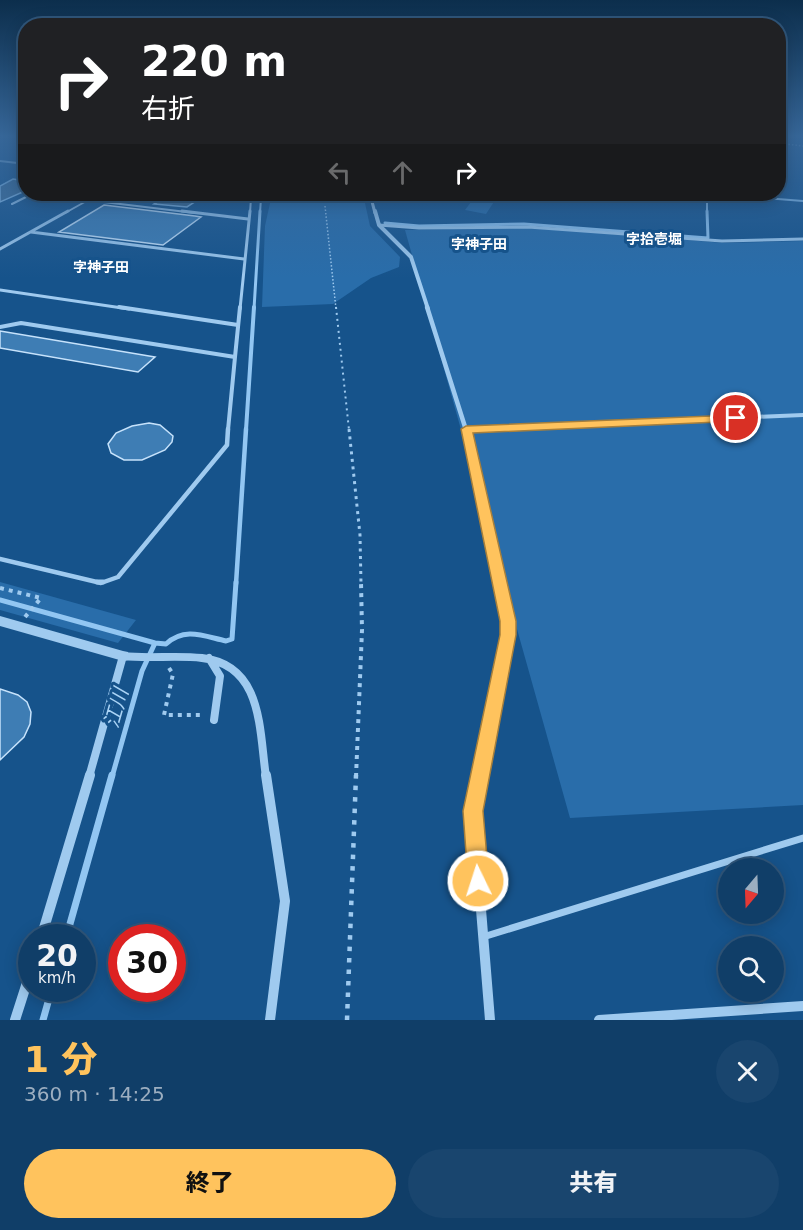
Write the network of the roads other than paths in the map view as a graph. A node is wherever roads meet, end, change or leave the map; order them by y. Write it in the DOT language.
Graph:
graph roads {
  1 [pos="18,201"];
  2 [pos="85,201"];
  3 [pos="95,201"];
  4 [pos="250,201"];
  5 [pos="372,201"];
  6 [pos="12,204"];
  7 [pos="248,219"];
  8 [pos="379,225"];
  9 [pos="31,232"];
  10 [pos="803,239"];
  11 [pos="0,249"];
  12 [pos="244,259"];
  13 [pos="0,290"];
  14 [pos="238,325"];
  15 [pos="0,327"];
  16 [pos="235,357"];
  17 [pos="803,415"];
  18 [pos="466,429"];
  19 [pos="0,559"];
  20 [pos="0,621"];
  21 [pos="129,657"];
  22 [pos="209,657"];
  23 [pos="214,718"];
  24 [pos="803,838"];
  25 [pos="45,924"];
  26 [pos="483,937"];
  27 [pos="21,1002"];
  28 [pos="803,1006"];
  29 [pos="15,1020"];
  30 [pos="270,1020"];
  31 [pos="490,1020"];
  32 [pos="599,1020"];
  1 -- 6 [label="lane"];
  2 -- 9 [label="lane"];
  3 -- 7 [label="lane"];
  4 -- 7 [label="lane"];
  5 -- 8 [label="street"];
  7 -- 12 [label="lane"];
  8 -- 10 [label="lane"];
  8 -- 18 [label="street"];
  9 -- 11 [label="lane"];
  9 -- 12 [label="lane"];
  12 -- 14 [label="lane"];
  13 -- 14 [label="lane"];
  14 -- 16 [label="lane"];
  15 -- 16 [label="lane"];
  16 -- 19 [label="lane"];
  17 -- 18 [label="lane"];
  18 -- 26 [label="street"];
  20 -- 21 [label="street"];
  21 -- 22 [label="street"];
  21 -- 25 [label="street"];
  22 -- 23 [label="street"];
  22 -- 30 [label="street"];
  24 -- 26 [label="lane"];
  26 -- 31 [label="street"];
  27 -- 29 [label="street"];
  28 -- 32 [label="street"];
}
